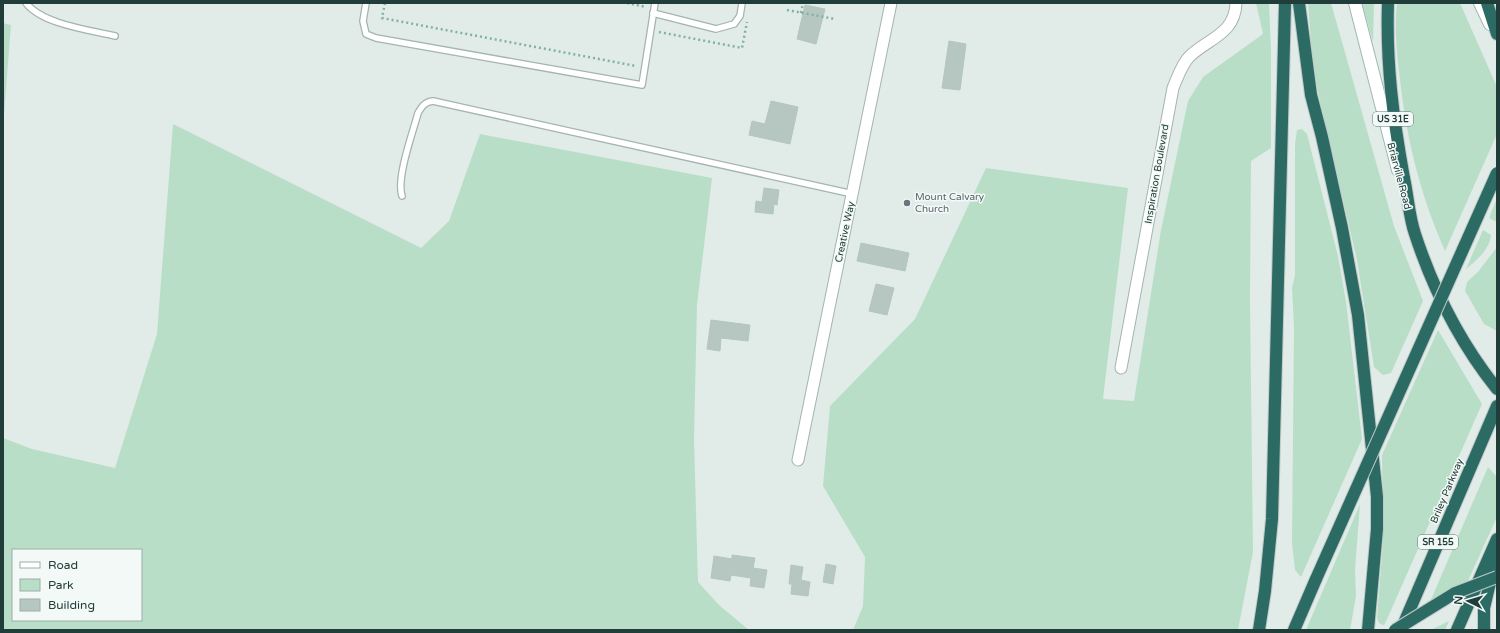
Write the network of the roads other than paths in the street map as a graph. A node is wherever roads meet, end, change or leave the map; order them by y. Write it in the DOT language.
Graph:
graph roads {
  1 [pos="26,3"];
  2 [pos="366,3"];
  3 [pos="655,3"];
  4 [pos="742,3"];
  5 [pos="891,3"];
  6 [pos="1236,3"];
  7 [pos="1285,3"];
  8 [pos="1299,3"];
  9 [pos="1354,3"];
  10 [pos="1388,3"];
  11 [pos="1480,3"];
  12 [pos="1487,3"];
  13 [pos="653,13"];
  14 [pos="1497,34"];
  15 [pos="114,36"];
  16 [pos="1497,39"];
  17 [pos="1497,173"];
  18 [pos="853,194"];
  19 [pos="402,196"];
  20 [pos="1414,232"];
  21 [pos="1121,368"];
  22 [pos="1497,389"];
  23 [pos="1497,406"];
  24 [pos="798,460"];
  25 [pos="1497,539"];
  26 [pos="1497,552"];
  27 [pos="1497,577"];
  28 [pos="1259,630"];
  29 [pos="1294,630"];
  30 [pos="1368,630"];
  31 [pos="1395,630"];
  32 [pos="1400,630"];
  33 [pos="1457,630"];
  34 [pos="1484,630"];
  1 -- 15 [label="lane"];
  2 -- 13 [label="lane"];
  3 -- 13 [label="lane"];
  4 -- 13 [label="lane"];
  5 -- 18 [label="street, Creative Way"];
  6 -- 21 [label="street, Inspiration Boulevard"];
  7 -- 28 [label="highway"];
  8 -- 30 [label="highway"];
  9 -- 20 [label="main road, Briarville Road"];
  10 -- 20 [label="highway, US 31E"];
  11 -- 16 [label="main road"];
  12 -- 14 [label="highway"];
  17 -- 29 [label="highway, bridge"];
  18 -- 19 [label="lane"];
  18 -- 24 [label="street, Creative Way"];
  20 -- 22 [label="highway, US 31E"];
  23 -- 32 [label="highway, Briley Parkway / SR 155"];
  25 -- 33 [label="highway"];
  26 -- 34 [label="highway"];
  27 -- 31 [label="highway, bridge"];
}
